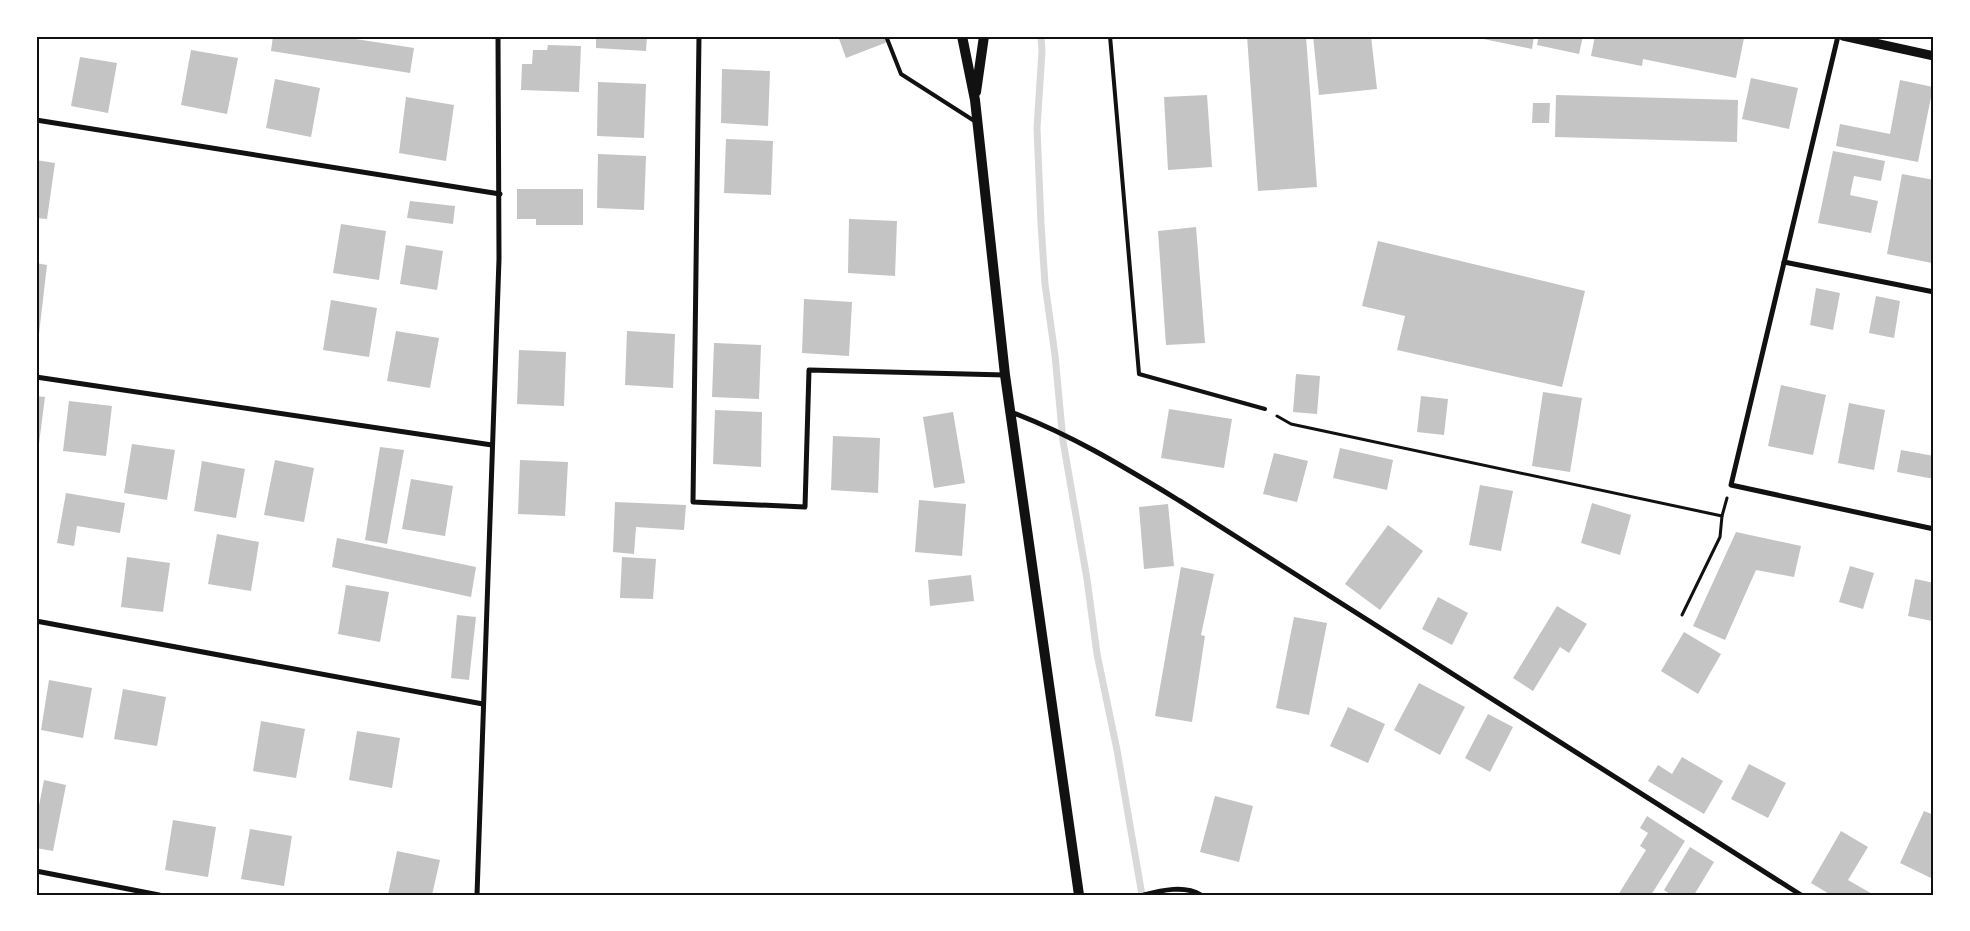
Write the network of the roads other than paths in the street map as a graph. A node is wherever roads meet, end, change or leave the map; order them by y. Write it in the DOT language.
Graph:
graph roads {
  1 [pos="498,36"];
  2 [pos="698,36"];
  3 [pos="886,36"];
  4 [pos="962,36"];
  5 [pos="984,36"];
  6 [pos="1110,36"];
  7 [pos="1838,36"];
  8 [pos="1843,36"];
  9 [pos="1934,56"];
  10 [pos="974,100"];
  11 [pos="36,120"];
  12 [pos="977,123"];
  13 [pos="500,194"];
  14 [pos="1784,262"];
  15 [pos="1934,292"];
  16 [pos="1005,375"];
  17 [pos="36,377"];
  18 [pos="1265,409"];
  19 [pos="1010,412"];
  20 [pos="492,445"];
  21 [pos="1934,529"];
  22 [pos="36,621"];
  23 [pos="483,704"];
  24 [pos="36,871"];
  25 [pos="159,895"];
  26 [pos="477,895"];
  27 [pos="1079,895"];
  28 [pos="1144,895"];
  29 [pos="1201,895"];
  30 [pos="1801,895"];
  1 -- 13 [label="street"];
  2 -- 16 [label="street"];
  3 -- 12 [label="lane"];
  4 -- 10 [label="main road"];
  5 -- 10 [label="main road"];
  6 -- 18 [label="lane"];
  7 -- 14 [label="street"];
  8 -- 9 [label="street"];
  10 -- 12 [label="main road"];
  11 -- 13 [label="street"];
  12 -- 16 [label="main road"];
  13 -- 20 [label="street"];
  14 -- 15 [label="street"];
  14 -- 21 [label="street"];
  16 -- 19 [label="main road"];
  17 -- 20 [label="street"];
  19 -- 27 [label="main road"];
  19 -- 30 [label="street"];
  20 -- 23 [label="street"];
  22 -- 23 [label="street"];
  23 -- 26 [label="street"];
  24 -- 25 [label="street"];
  28 -- 29 [label="street"];
}
